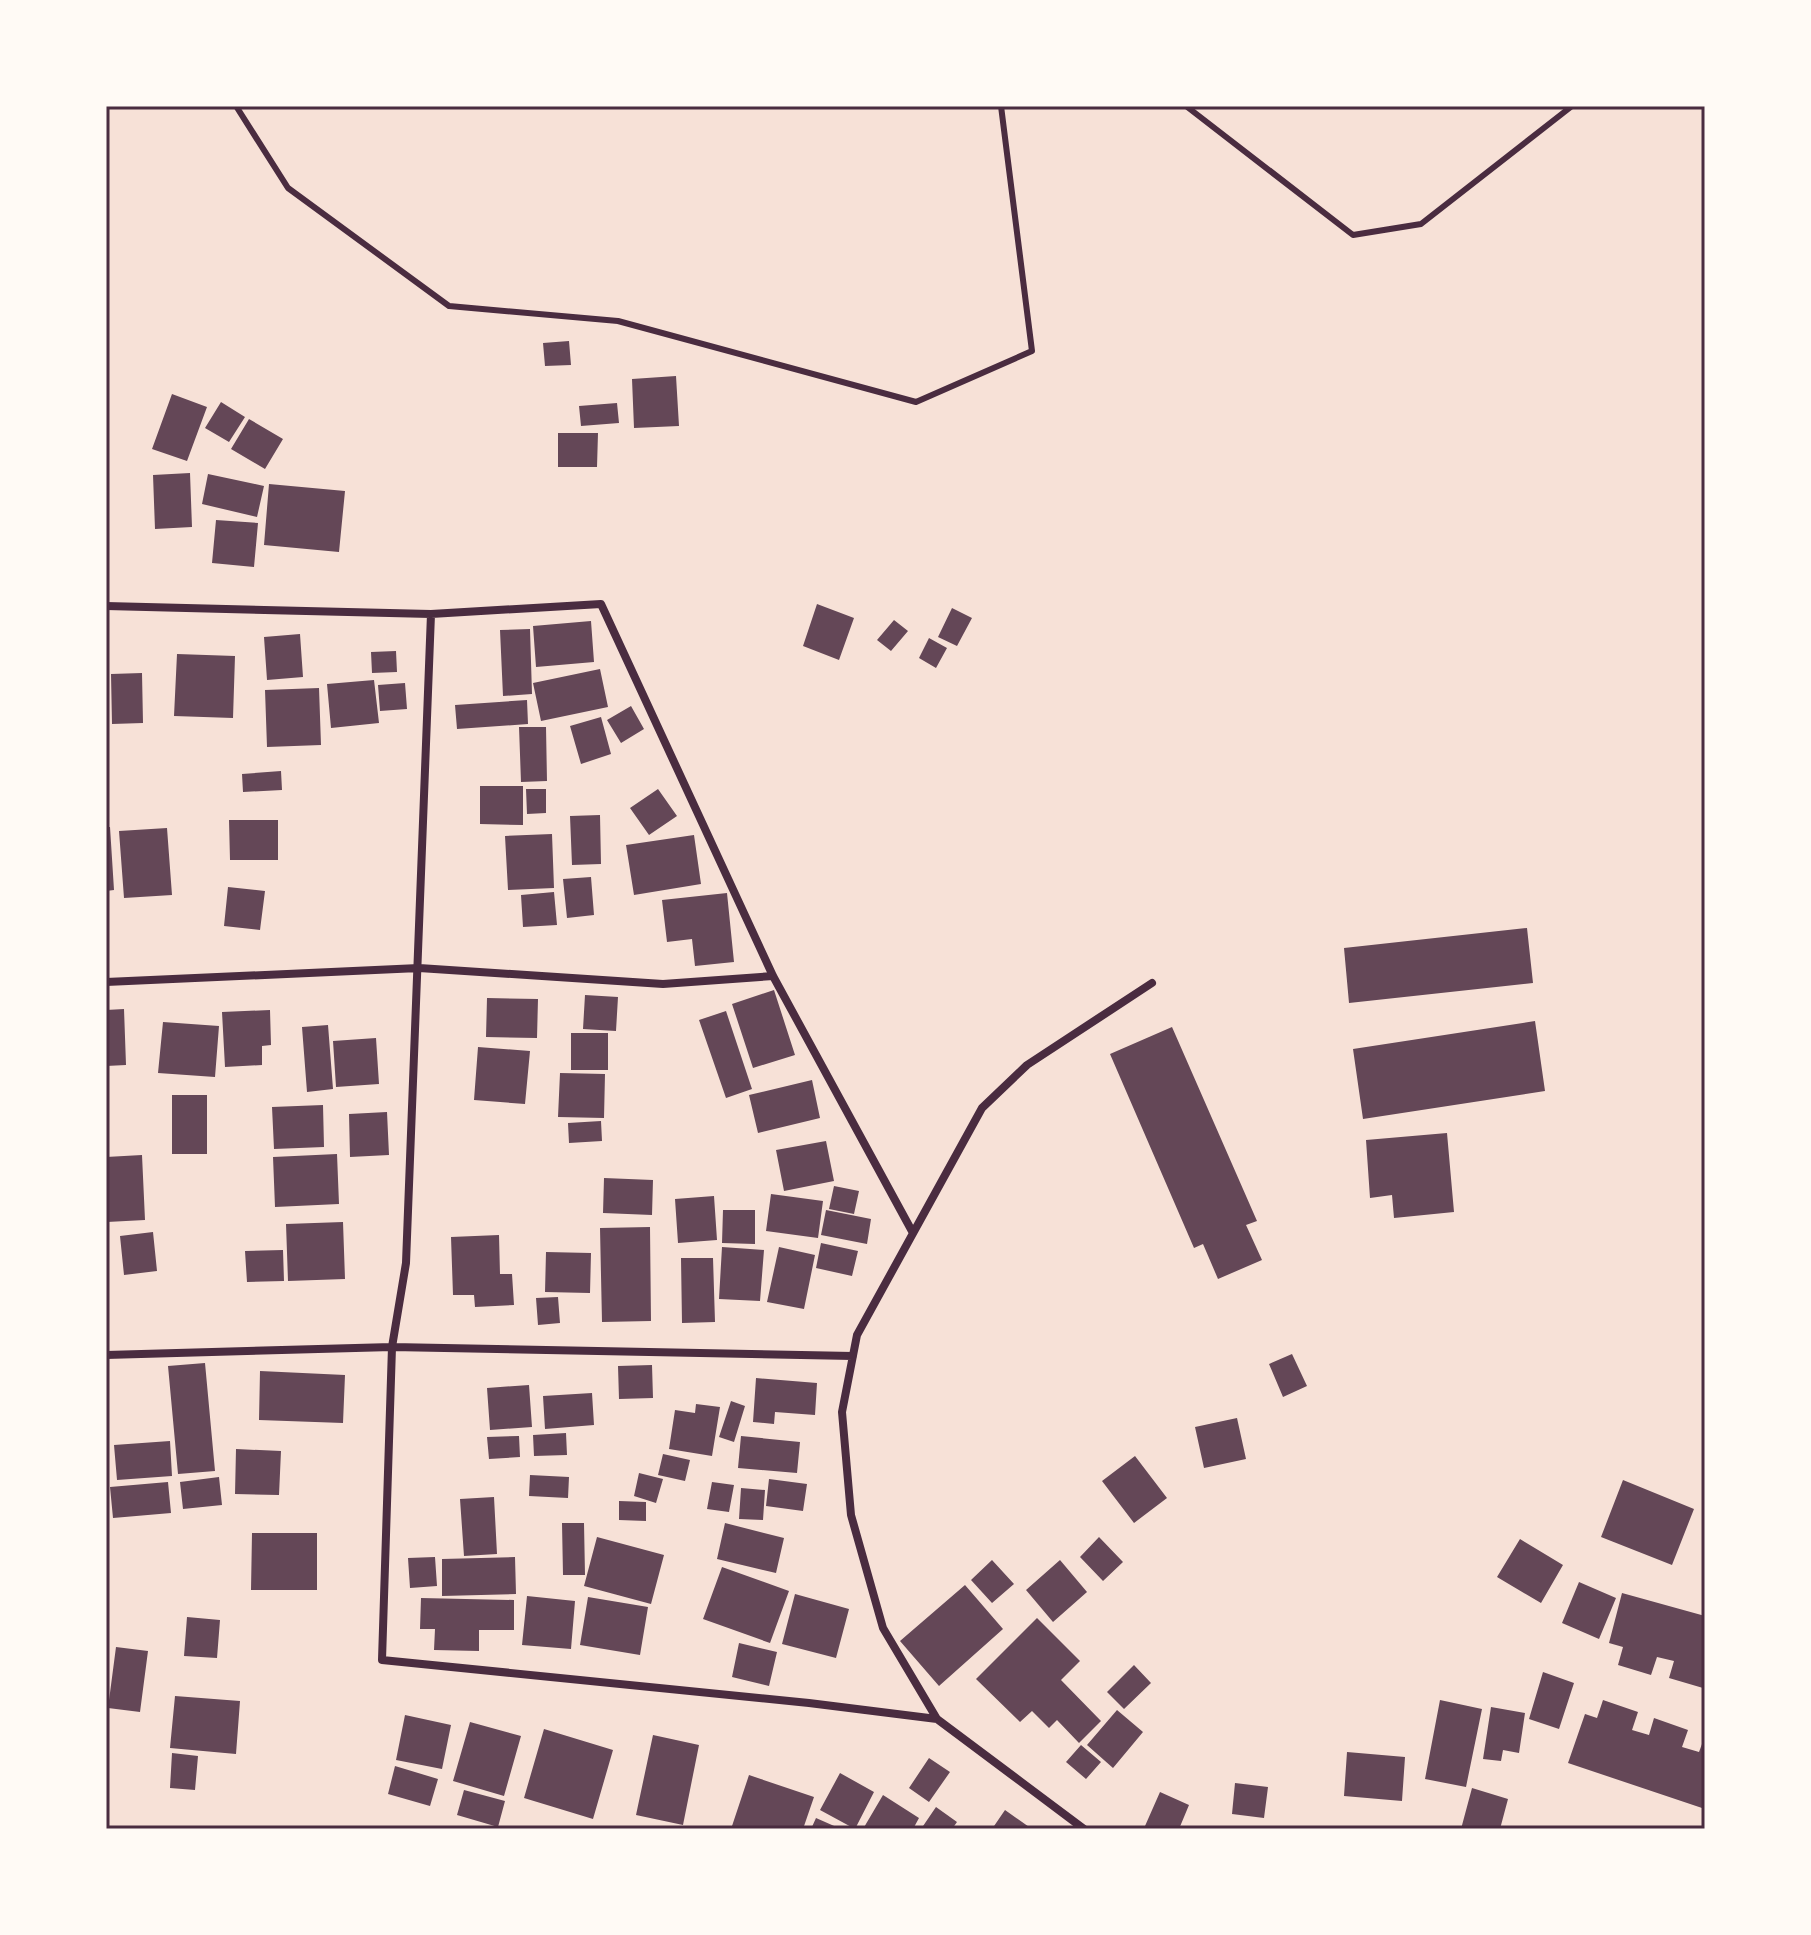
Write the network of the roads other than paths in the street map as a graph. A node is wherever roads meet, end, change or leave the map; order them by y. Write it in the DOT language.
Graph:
graph roads {
  1 [pos="236,106"];
  2 [pos="1001,106"];
  3 [pos="1186,106"];
  4 [pos="1572,106"];
  5 [pos="106,606"];
  6 [pos="431,614"];
  7 [pos="419,968"];
  8 [pos="773,976"];
  9 [pos="106,982"];
  10 [pos="1152,983"];
  11 [pos="913,1233"];
  12 [pos="392,1347"];
  13 [pos="106,1355"];
  14 [pos="853,1356"];
  15 [pos="937,1719"];
  16 [pos="1084,1829"];
  1 -- 2 [label="lane"];
  3 -- 4 [label="lane"];
  5 -- 6 [label="street"];
  6 -- 7 [label="street"];
  6 -- 8 [label="street"];
  7 -- 8 [label="street"];
  7 -- 9 [label="street"];
  7 -- 12 [label="street"];
  8 -- 11 [label="street"];
  10 -- 11 [label="street"];
  11 -- 14 [label="street"];
  12 -- 13 [label="street"];
  12 -- 14 [label="street"];
  12 -- 15 [label="street"];
  14 -- 15 [label="street"];
  15 -- 16 [label="street"];
}
